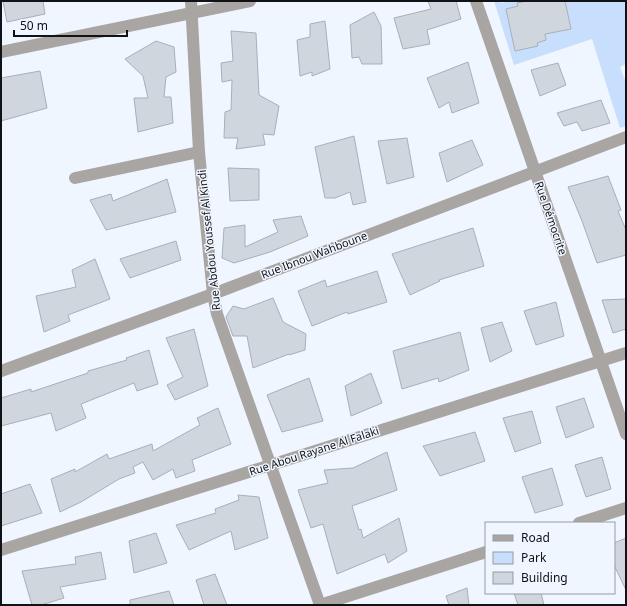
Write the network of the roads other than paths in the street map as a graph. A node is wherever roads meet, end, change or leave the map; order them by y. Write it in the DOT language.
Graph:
graph roads {
  1 [pos="250,1"];
  2 [pos="476,1"];
  3 [pos="192,7"];
  4 [pos="1,52"];
  5 [pos="626,137"];
  6 [pos="199,152"];
  7 [pos="535,171"];
  8 [pos="75,178"];
  9 [pos="213,294"];
  10 [pos="626,353"];
  11 [pos="600,361"];
  12 [pos="1,371"];
  13 [pos="626,434"];
  14 [pos="271,465"];
  15 [pos="626,508"];
  16 [pos="582,522"];
  17 [pos="1,550"];
  18 [pos="485,552"];
  19 [pos="320,605"];
  1 -- 3 [label="street"];
  2 -- 7 [label="street, Rue Démocrite"];
  3 -- 4 [label="street"];
  3 -- 6 [label="street, Rue Abdou Youssef Al Kindi"];
  5 -- 7 [label="street, Rue Ibnou Wahboune"];
  6 -- 8 [label="street"];
  6 -- 9 [label="street, Rue Abdou Youssef Al Kindi"];
  7 -- 9 [label="street, Rue Ibnou Wahboune"];
  7 -- 11 [label="street, Rue Démocrite"];
  9 -- 12 [label="street, Rue Ibnou Wahboune"];
  9 -- 14 [label="street, Rue Abdou Youssef Al Kindi"];
  10 -- 11 [label="street, Rue Abou Rayane Al Falaki"];
  11 -- 13 [label="street, Rue Démocrite"];
  11 -- 14 [label="street, Rue Abou Rayane Al Falaki"];
  14 -- 17 [label="street, Rue Abou Rayane Al Falaki"];
  14 -- 19 [label="street, Rue Abdou Youssef Al Kindi"];
  15 -- 16 [label="street"];
  18 -- 19 [label="street"];
}
